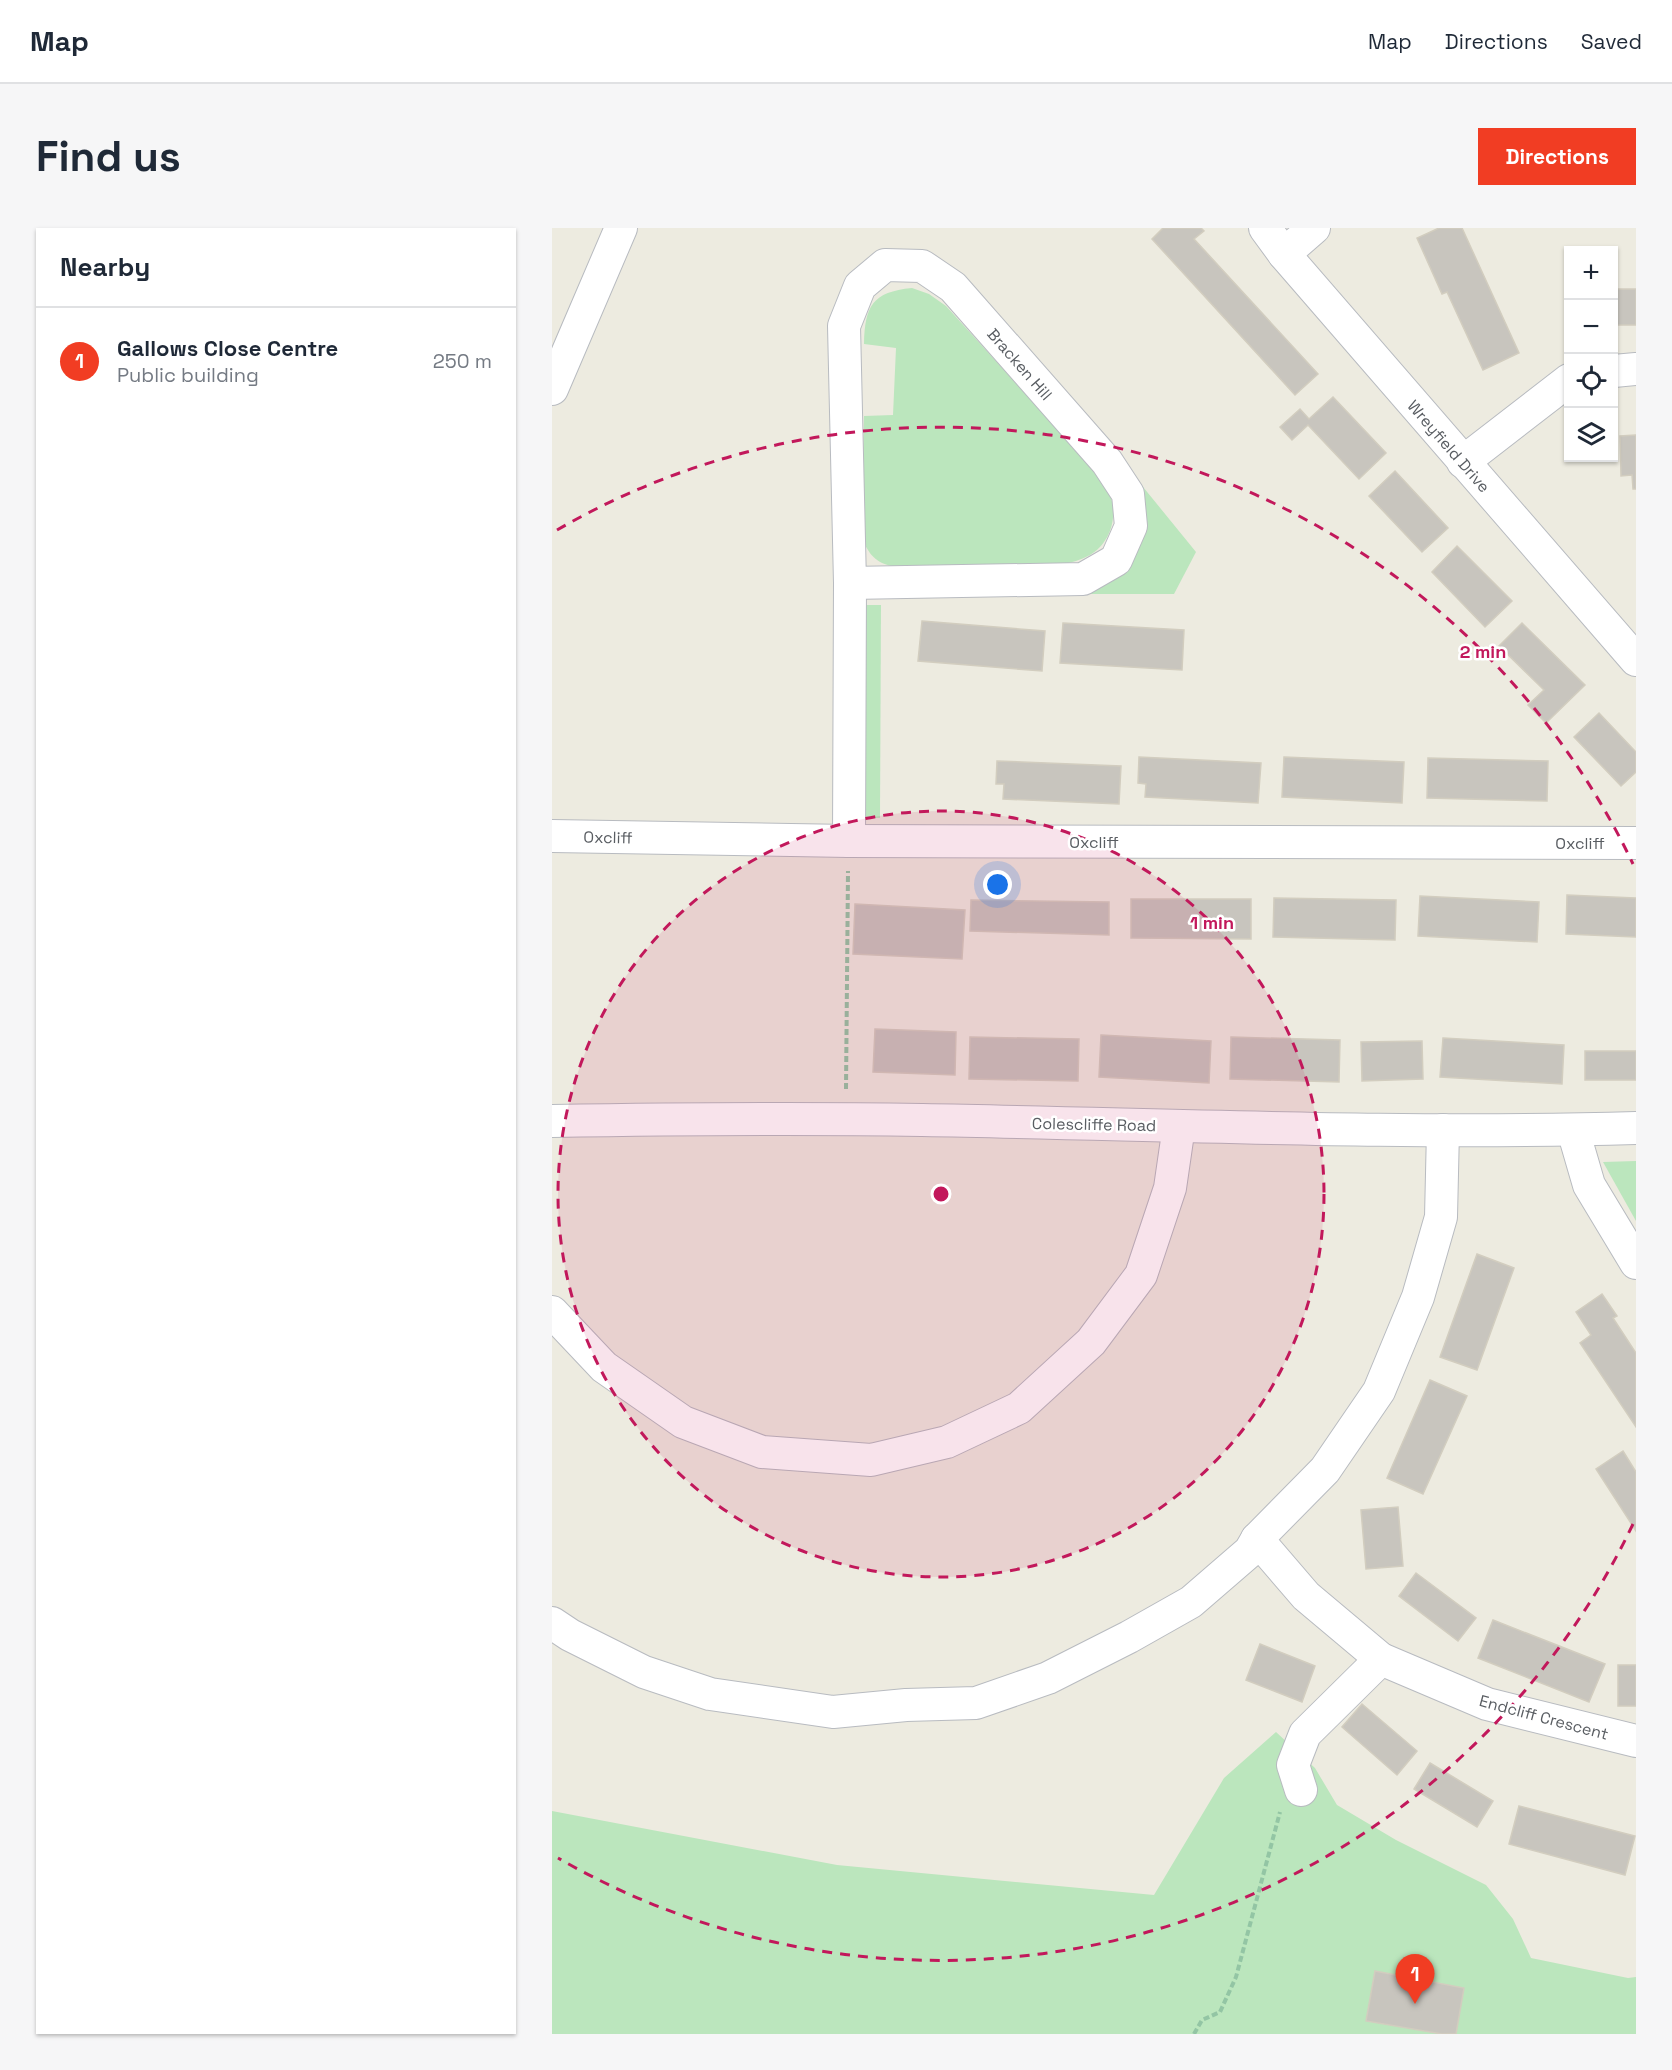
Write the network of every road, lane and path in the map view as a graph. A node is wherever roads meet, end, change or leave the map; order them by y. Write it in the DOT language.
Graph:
graph roads {
  1 [pos="621,228"];
  2 [pos="1266,228"];
  3 [pos="1314,228"];
  4 [pos="1284,254"];
  5 [pos="1636,369"];
  6 [pos="1618,371"];
  7 [pos="1564,384"];
  8 [pos="552,389"];
  9 [pos="1463,462"];
  10 [pos="850,583"];
  11 [pos="1636,660"];
  12 [pos="552,836"];
  13 [pos="849,841"];
  14 [pos="1636,843"];
  15 [pos="846,1120"];
  16 [pos="552,1121"];
  17 [pos="1179,1126"];
  18 [pos="1636,1128"];
  19 [pos="1443,1130"];
  20 [pos="1573,1130"];
  21 [pos="1636,1263"];
  22 [pos="552,1312"];
  23 [pos="1257,1539"];
  24 [pos="552,1623"];
  25 [pos="1381,1659"];
  26 [pos="1636,1741"];
  27 [pos="1297,1777"];
  28 [pos="1194,2034"];
  1 -- 8 [label="street"];
  2 -- 4 [label="street, Wreyfield Drive"];
  3 -- 4 [label="street"];
  4 -- 9 [label="street, Wreyfield Drive"];
  5 -- 6 [label="street"];
  7 -- 9 [label="street"];
  9 -- 11 [label="street, Wreyfield Drive"];
  10 -- 10 [label="street, Bracken Hill"];
  10 -- 13 [label="street, Bracken Hill"];
  12 -- 13 [label="street, Oxcliff"];
  13 -- 14 [label="street, Oxcliff"];
  13 -- 15 [label="path"];
  15 -- 16 [label="street, Colescliffe Road"];
  15 -- 17 [label="street, Colescliffe Road"];
  17 -- 19 [label="street, Colescliffe Road"];
  17 -- 22 [label="street"];
  18 -- 20 [label="street, Colescliffe Road"];
  19 -- 20 [label="street, Colescliffe Road"];
  19 -- 23 [label="street"];
  20 -- 21 [label="street"];
  23 -- 24 [label="street"];
  23 -- 25 [label="street, Endcliff Crescent"];
  25 -- 26 [label="street, Endcliff Crescent"];
  25 -- 27 [label="street"];
  27 -- 28 [label="path"];
}
